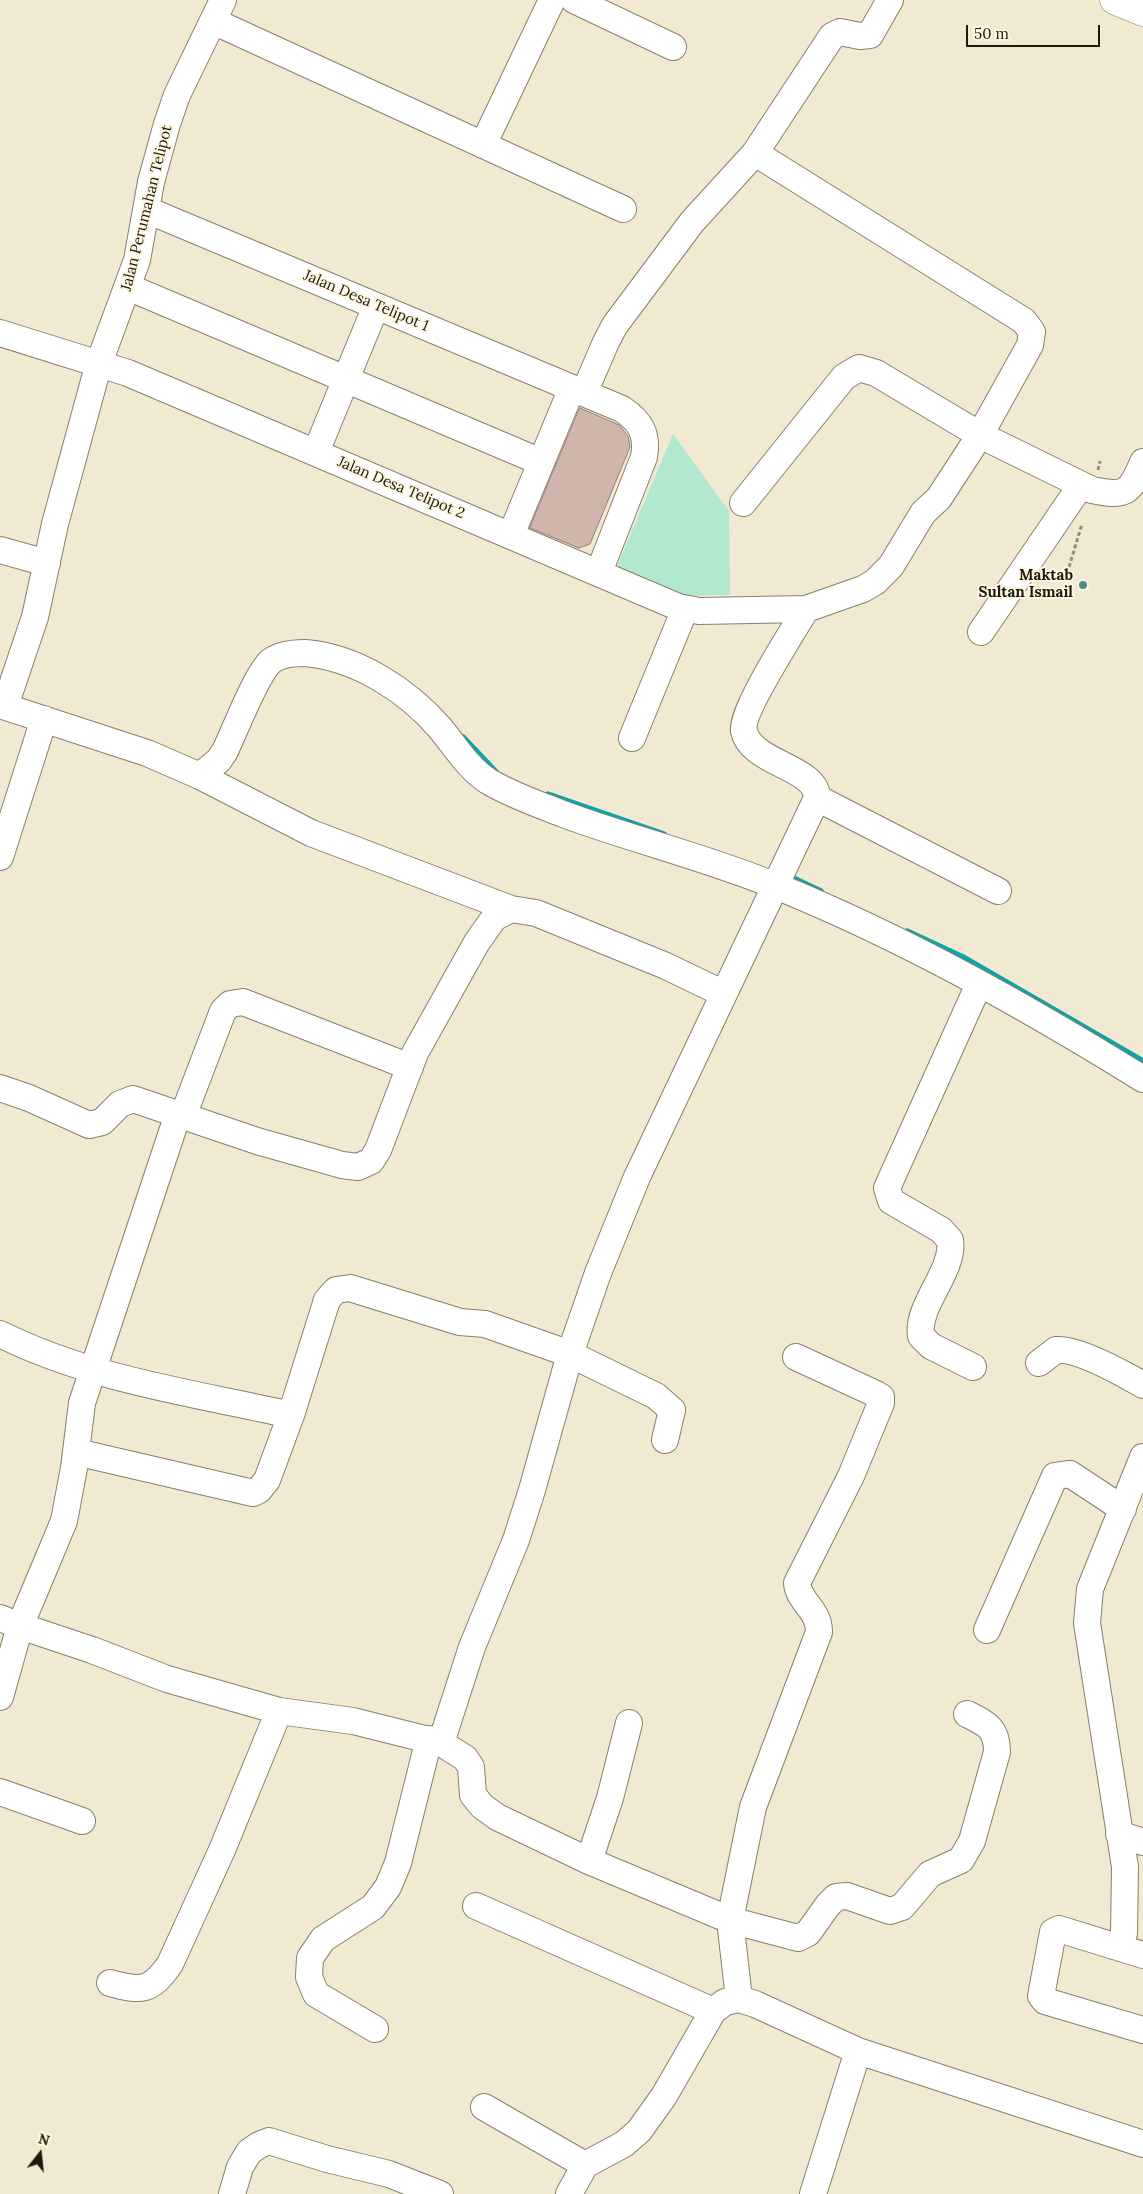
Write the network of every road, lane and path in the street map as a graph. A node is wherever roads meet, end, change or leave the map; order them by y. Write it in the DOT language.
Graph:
graph roads {
  1 [pos="552,0"];
  2 [pos="574,0"];
  3 [pos="890,0"];
  4 [pos="1114,0"];
  5 [pos="218,10"];
  6 [pos="1143,12"];
  7 [pos="673,47"];
  8 [pos="483,144"];
  9 [pos="755,153"];
  10 [pos="623,209"];
  11 [pos="147,210"];
  12 [pos="128,287"];
  13 [pos="376,306"];
  14 [pos="0,333"];
  15 [pos="99,363"];
  16 [pos="346,379"];
  17 [pos="578,390"];
  18 [pos="980,435"];
  19 [pos="316,452"];
  20 [pos="541,462"];
  21 [pos="1143,462"];
  22 [pos="1081,485"];
  23 [pos="1136,497"];
  24 [pos="743,502"];
  25 [pos="511,535"];
  26 [pos="0,550"];
  27 [pos="47,563"];
  28 [pos="599,572"];
  29 [pos="685,609"];
  30 [pos="806,609"];
  31 [pos="981,632"];
  32 [pos="2,705"];
  33 [pos="44,719"];
  34 [pos="632,738"];
  35 [pos="200,776"];
  36 [pos="816,798"];
  37 [pos="0,857"];
  38 [pos="776,886"];
  39 [pos="998,891"];
  40 [pos="511,909"];
  41 [pos="979,984"];
  42 [pos="722,993"];
  43 [pos="410,1067"];
  44 [pos="1143,1079"];
  45 [pos="0,1088"];
  46 [pos="180,1115"];
  47 [pos="0,1334"];
  48 [pos="570,1354"];
  49 [pos="796,1356"];
  50 [pos="1039,1363"];
  51 [pos="973,1367"];
  52 [pos="91,1371"];
  53 [pos="1143,1385"];
  54 [pos="290,1415"];
  55 [pos="665,1440"];
  56 [pos="76,1452"];
  57 [pos="1143,1457"];
  58 [pos="1131,1507"];
  59 [pos="10,1622"];
  60 [pos="988,1630"];
  61 [pos="0,1696"];
  62 [pos="278,1711"];
  63 [pos="967,1714"];
  64 [pos="629,1723"];
  65 [pos="435,1741"];
  66 [pos="0,1792"];
  67 [pos="82,1821"];
  68 [pos="1131,1838"];
  69 [pos="589,1861"];
  70 [pos="476,1906"];
  71 [pos="730,1920"];
  72 [pos="1132,1951"];
  73 [pos="110,1983"];
  74 [pos="739,1999"];
  75 [pos="713,2011"];
  76 [pos="375,2029"];
  77 [pos="1143,2030"];
  78 [pos="858,2051"];
  79 [pos="484,2107"];
  80 [pos="1143,2144"];
  81 [pos="585,2165"];
  82 [pos="232,2194"];
  83 [pos="440,2194"];
  84 [pos="569,2194"];
  85 [pos="814,2194"];
  1 -- 8 [label="street"];
  2 -- 7 [label="street"];
  3 -- 9 [label="street"];
  4 -- 6 [label="main road"];
  5 -- 8 [label="street"];
  5 -- 11 [label="street, Jalan Perumahan Telipot"];
  8 -- 10 [label="street"];
  9 -- 17 [label="street"];
  9 -- 18 [label="street, Jalan Desa Telipot 2"];
  11 -- 12 [label="street, Jalan Perumahan Telipot"];
  11 -- 13 [label="street, Jalan Desa Telipot 1"];
  12 -- 15 [label="street, Jalan Perumahan Telipot"];
  12 -- 16 [label="street"];
  13 -- 16 [label="street"];
  13 -- 17 [label="street, Jalan Desa Telipot 1"];
  14 -- 15 [label="street, Jalan Desa Telipot 2"];
  15 -- 19 [label="street, Jalan Desa Telipot 2"];
  15 -- 27 [label="street, Jalan Perumahan Telipot"];
  16 -- 19 [label="street"];
  16 -- 20 [label="street"];
  17 -- 20 [label="street"];
  17 -- 28 [label="street, Jalan Desa Telipot 1"];
  18 -- 22 [label="street"];
  18 -- 24 [label="street"];
  18 -- 30 [label="street, Jalan Desa Telipot 2"];
  19 -- 25 [label="street, Jalan Desa Telipot 2"];
  20 -- 25 [label="street"];
  21 -- 23 [label="street"];
  22 -- 23 [label="street"];
  22 -- 31 [label="street"];
  25 -- 28 [label="street, Jalan Desa Telipot 2"];
  26 -- 27 [label="street"];
  27 -- 32 [label="street, Jalan Perumahan Telipot"];
  28 -- 29 [label="street, Jalan Desa Telipot 2"];
  29 -- 30 [label="street, Jalan Desa Telipot 2"];
  29 -- 34 [label="street"];
  30 -- 36 [label="street"];
  32 -- 33 [label="street"];
  33 -- 35 [label="street"];
  33 -- 37 [label="street"];
  35 -- 38 [label="street"];
  35 -- 40 [label="street"];
  36 -- 38 [label="street"];
  36 -- 39 [label="street"];
  38 -- 41 [label="street"];
  38 -- 42 [label="street"];
  40 -- 42 [label="street"];
  40 -- 43 [label="street"];
  41 -- 44 [label="street"];
  41 -- 51 [label="street"];
  42 -- 48 [label="street"];
  43 -- 46 [label="street"];
  43 -- 46 [label="street"];
  45 -- 46 [label="street"];
  46 -- 52 [label="street"];
  47 -- 52 [label="street"];
  48 -- 54 [label="street"];
  48 -- 55 [label="street"];
  48 -- 65 [label="street"];
  49 -- 71 [label="street"];
  50 -- 53 [label="street"];
  52 -- 54 [label="street"];
  52 -- 56 [label="street"];
  54 -- 56 [label="street"];
  56 -- 59 [label="street"];
  57 -- 58 [label="street"];
  58 -- 60 [label="street"];
  58 -- 68 [label="street"];
  59 -- 61 [label="street"];
  59 -- 62 [label="street"];
  62 -- 65 [label="street"];
  62 -- 73 [label="street"];
  63 -- 71 [label="street"];
  64 -- 69 [label="street"];
  65 -- 69 [label="street"];
  65 -- 76 [label="street"];
  66 -- 67 [label="street"];
  68 -- 72 [label="street"];
  69 -- 71 [label="street"];
  70 -- 75 [label="street"];
  71 -- 74 [label="street"];
  72 -- 77 [label="street"];
  74 -- 75 [label="street"];
  74 -- 78 [label="street"];
  75 -- 81 [label="street"];
  78 -- 80 [label="street"];
  78 -- 85 [label="street"];
  79 -- 81 [label="street"];
  81 -- 84 [label="street"];
  82 -- 83 [label="street"];
}
